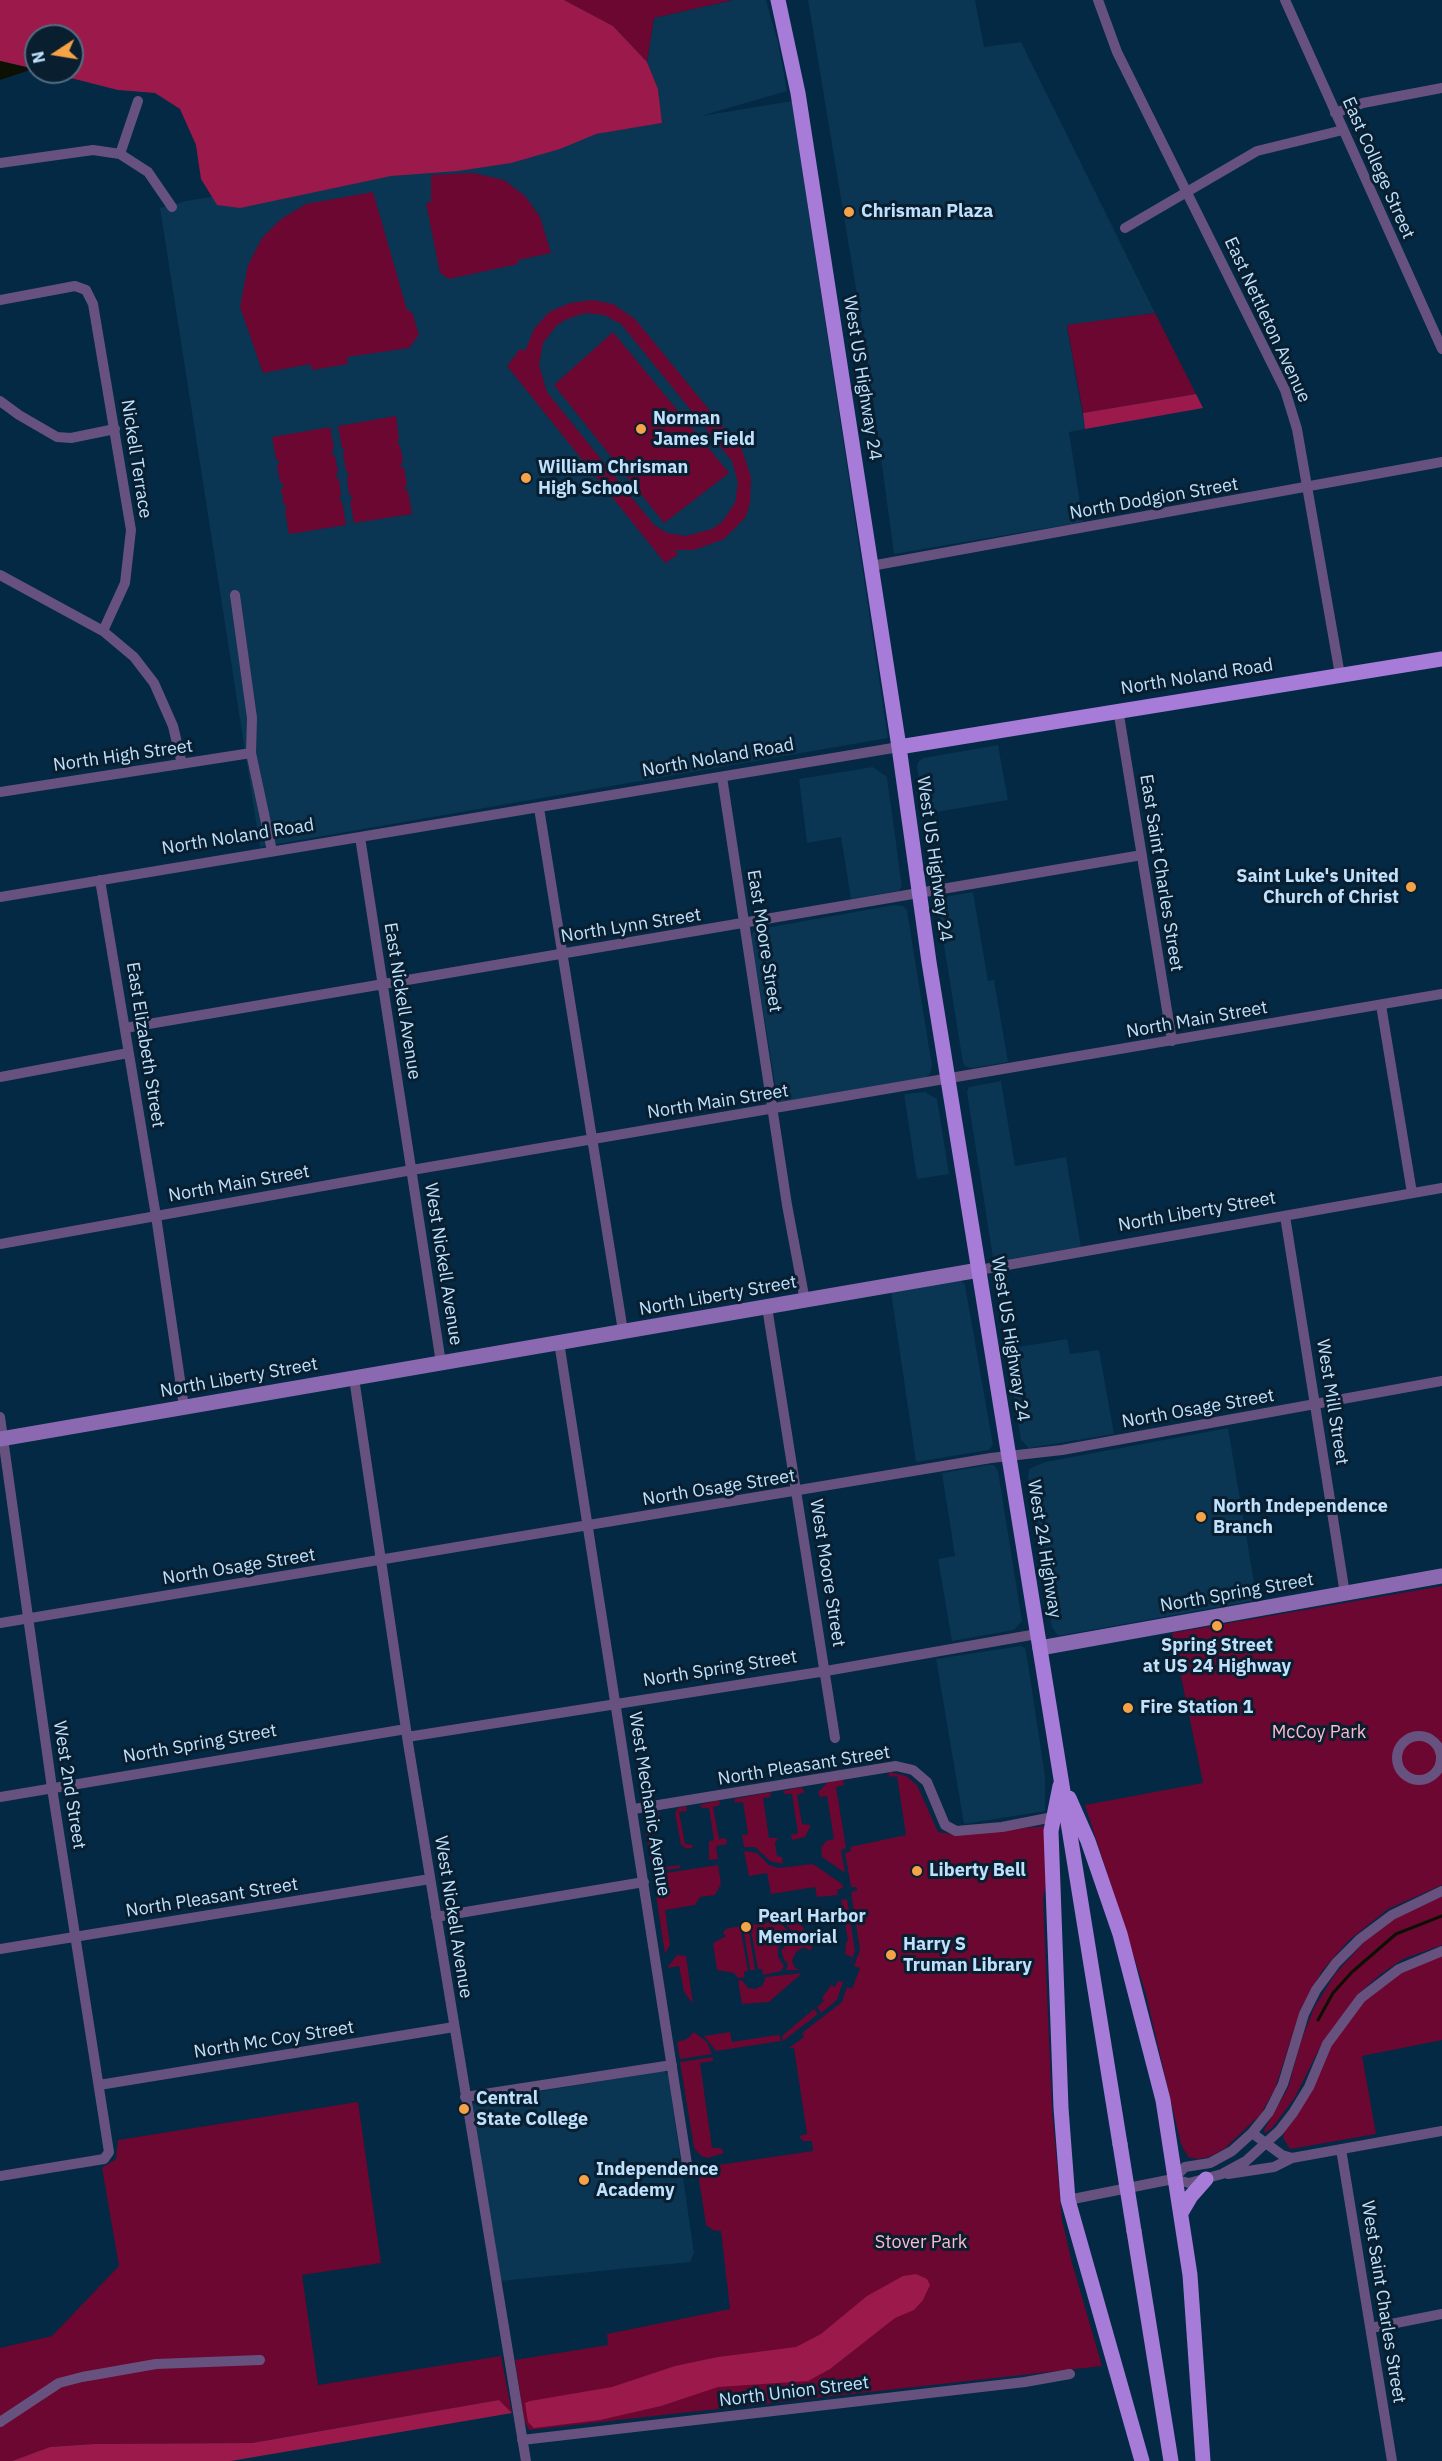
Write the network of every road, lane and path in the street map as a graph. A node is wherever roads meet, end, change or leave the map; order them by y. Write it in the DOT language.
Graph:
graph roads {
  1 [pos="777,0"];
  2 [pos="1098,0"];
  3 [pos="1285,0"];
  4 [pos="1442,88"];
  5 [pos="138,101"];
  6 [pos="1335,113"];
  7 [pos="1343,130"];
  8 [pos="120,154"];
  9 [pos="0,164"];
  10 [pos="1187,191"];
  11 [pos="172,207"];
  12 [pos="1125,228"];
  13 [pos="0,300"];
  14 [pos="1442,349"];
  15 [pos="0,401"];
  16 [pos="115,429"];
  17 [pos="1442,462"];
  18 [pos="1306,488"];
  19 [pos="871,566"];
  20 [pos="0,575"];
  21 [pos="235,595"];
  22 [pos="103,631"];
  23 [pos="1442,659"];
  24 [pos="1340,675"];
  25 [pos="1118,709"];
  26 [pos="899,747"];
  27 [pos="251,753"];
  28 [pos="182,764"];
  29 [pos="722,777"];
  30 [pos="0,792"];
  31 [pos="539,808"];
  32 [pos="360,837"];
  33 [pos="273,851"];
  34 [pos="1142,855"];
  35 [pos="100,880"];
  36 [pos="919,894"];
  37 [pos="0,897"];
  38 [pos="745,924"];
  39 [pos="562,954"];
  40 [pos="383,983"];
  41 [pos="1442,994"];
  42 [pos="1381,1005"];
  43 [pos="125,1028"];
  44 [pos="1173,1041"];
  45 [pos="128,1053"];
  46 [pos="0,1077"];
  47 [pos="948,1080"];
  48 [pos="774,1110"];
  49 [pos="592,1140"];
  50 [pos="412,1170"];
  51 [pos="1442,1188"];
  52 [pos="1412,1193"];
  53 [pos="156,1216"];
  54 [pos="1285,1216"];
  55 [pos="0,1244"];
  56 [pos="979,1270"];
  57 [pos="805,1301"];
  58 [pos="768,1306"];
  59 [pos="623,1331"];
  60 [pos="559,1342"];
  61 [pos="441,1363"];
  62 [pos="354,1378"];
  63 [pos="1442,1381"];
  64 [pos="1317,1404"];
  65 [pos="184,1407"];
  66 [pos="0,1417"];
  67 [pos="2,1439"];
  68 [pos="1009,1456"];
  69 [pos="798,1491"];
  70 [pos="588,1526"];
  71 [pos="381,1560"];
  72 [pos="1442,1576"];
  73 [pos="1345,1594"];
  74 [pos="28,1618"];
  75 [pos="0,1623"];
  76 [pos="1039,1641"];
  77 [pos="826,1671"];
  78 [pos="617,1705"];
  79 [pos="407,1733"];
  80 [pos="836,1738"];
  81 [pos="1440,1748"];
  82 [pos="1061,1781"];
  83 [pos="52,1788"];
  84 [pos="0,1797"];
  85 [pos="634,1809"];
  86 [pos="1053,1817"];
  87 [pos="430,1879"];
  88 [pos="644,1882"];
  89 [pos="1442,1891"];
  90 [pos="436,1917"];
  91 [pos="75,1937"];
  92 [pos="0,1949"];
  93 [pos="1442,1951"];
  94 [pos="454,2027"];
  95 [pos="672,2065"];
  96 [pos="99,2085"];
  97 [pos="465,2097"];
  98 [pos="1442,2131"];
  99 [pos="1252,2133"];
  100 [pos="1266,2145"];
  101 [pos="1341,2149"];
  102 [pos="1292,2158"];
  103 [pos="687,2164"];
  104 [pos="1222,2174"];
  105 [pos="0,2176"];
  106 [pos="1173,2179"];
  107 [pos="1206,2179"];
  108 [pos="1068,2200"];
  109 [pos="1181,2213"];
  110 [pos="1442,2314"];
  111 [pos="1371,2328"];
  112 [pos="260,2360"];
  113 [pos="1070,2374"];
  114 [pos="0,2422"];
  115 [pos="522,2440"];
  116 [pos="526,2461"];
  117 [pos="1142,2461"];
  118 [pos="1171,2461"];
  119 [pos="1203,2461"];
  120 [pos="1392,2461"];
  1 -- 19 [label="main road, West US Highway 24"];
  2 -- 10 [label="street, East Nettleton Avenue"];
  3 -- 6 [label="street, East College Street"];
  4 -- 6 [label="street"];
  5 -- 8 [label="street"];
  6 -- 7 [label="street, East College Street"];
  7 -- 10 [label="street"];
  7 -- 14 [label="street, East College Street"];
  8 -- 9 [label="street"];
  8 -- 11 [label="street"];
  10 -- 12 [label="street"];
  10 -- 18 [label="street, East Nettleton Avenue"];
  13 -- 16 [label="street, Nickell Terrace"];
  15 -- 16 [label="street"];
  16 -- 22 [label="street, Nickell Terrace"];
  17 -- 18 [label="street, North Dodgion Street"];
  18 -- 19 [label="street, North Dodgion Street"];
  18 -- 24 [label="street, East Nettleton Avenue"];
  19 -- 26 [label="main road, West US Highway 24"];
  20 -- 22 [label="street"];
  21 -- 27 [label="street"];
  22 -- 28 [label="street"];
  23 -- 24 [label="main road, North Noland Road"];
  24 -- 25 [label="main road, North Noland Road"];
  25 -- 26 [label="main road, North Noland Road"];
  25 -- 34 [label="street, East Saint Charles Street"];
  26 -- 29 [label="street, North Noland Road"];
  26 -- 36 [label="main road, West US Highway 24"];
  27 -- 28 [label="street, North High Street"];
  27 -- 33 [label="street"];
  28 -- 30 [label="street, North High Street"];
  29 -- 31 [label="street, North Noland Road"];
  29 -- 38 [label="street, East Moore Street"];
  31 -- 32 [label="street, North Noland Road"];
  31 -- 39 [label="street"];
  32 -- 33 [label="street, North Noland Road"];
  32 -- 40 [label="street, East Nickell Avenue"];
  33 -- 35 [label="street, North Noland Road"];
  34 -- 36 [label="street, North Lynn Street"];
  34 -- 44 [label="street, East Saint Charles Street"];
  35 -- 37 [label="street, North Noland Road"];
  35 -- 43 [label="street, East Elizabeth Street"];
  36 -- 38 [label="street, North Lynn Street"];
  36 -- 47 [label="main road, West US Highway 24"];
  38 -- 39 [label="street, North Lynn Street"];
  38 -- 48 [label="street, East Moore Street"];
  39 -- 40 [label="street, North Lynn Street"];
  39 -- 49 [label="street"];
  40 -- 43 [label="street, North Lynn Street"];
  40 -- 50 [label="street, East Nickell Avenue"];
  41 -- 42 [label="street, North Main Street"];
  42 -- 44 [label="street, North Main Street"];
  42 -- 52 [label="street"];
  43 -- 45 [label="street, East Elizabeth Street"];
  44 -- 47 [label="street, North Main Street"];
  45 -- 46 [label="street"];
  45 -- 53 [label="street, East Elizabeth Street"];
  47 -- 48 [label="street, North Main Street"];
  47 -- 56 [label="main road, West US Highway 24"];
  48 -- 49 [label="street, North Main Street"];
  48 -- 57 [label="street"];
  49 -- 50 [label="street, North Main Street"];
  49 -- 59 [label="street"];
  50 -- 53 [label="street, North Main Street"];
  50 -- 61 [label="street, West Nickell Avenue"];
  51 -- 52 [label="street, North Liberty Street"];
  52 -- 54 [label="street, North Liberty Street"];
  53 -- 55 [label="street, North Main Street"];
  53 -- 65 [label="street, East Elizabeth Street"];
  54 -- 56 [label="street, North Liberty Street"];
  54 -- 64 [label="street, West Mill Street"];
  56 -- 57 [label="main road, North Liberty Street"];
  56 -- 68 [label="main road, West US Highway 24"];
  57 -- 58 [label="main road, North Liberty Street"];
  58 -- 59 [label="main road, North Liberty Street"];
  58 -- 69 [label="street, West Moore Street"];
  59 -- 60 [label="main road, North Liberty Street"];
  60 -- 61 [label="main road, North Liberty Street"];
  60 -- 70 [label="street, West Mechanic Avenue"];
  61 -- 62 [label="main road, North Liberty Street"];
  62 -- 65 [label="main road, North Liberty Street"];
  62 -- 71 [label="street, West Nickell Avenue"];
  63 -- 64 [label="street, North Osage Street"];
  64 -- 68 [label="street, North Osage Street"];
  64 -- 73 [label="street, West Mill Street"];
  65 -- 67 [label="main road, North Liberty Street"];
  66 -- 67 [label="street, West 2nd Street"];
  67 -- 74 [label="street, West 2nd Street"];
  68 -- 69 [label="street, North Osage Street"];
  68 -- 76 [label="main road, West 24 Highway"];
  69 -- 70 [label="street, North Osage Street"];
  69 -- 77 [label="street, West Moore Street"];
  70 -- 71 [label="street, North Osage Street"];
  70 -- 78 [label="street, West Mechanic Avenue"];
  71 -- 74 [label="street, North Osage Street"];
  71 -- 79 [label="street, West Nickell Avenue"];
  72 -- 73 [label="main road, North Spring Street"];
  73 -- 76 [label="main road, North Spring Street"];
  74 -- 75 [label="street, North Osage Street"];
  74 -- 83 [label="street, West 2nd Street"];
  76 -- 77 [label="street, North Spring Street"];
  76 -- 82 [label="main road, West 24 Highway"];
  77 -- 78 [label="street, North Spring Street"];
  77 -- 80 [label="street, West Moore Street"];
  78 -- 79 [label="street, North Spring Street"];
  78 -- 85 [label="street, West Mechanic Avenue"];
  79 -- 83 [label="street, North Spring Street"];
  79 -- 87 [label="street, West Nickell Avenue"];
  81 -- 81 [label="street"];
  82 -- 86 [label="main road"];
  82 -- 106 [label="main road"];
  82 -- 118 [label="main road, West 24 Highway, bridge"];
  83 -- 84 [label="street, North Spring Street"];
  83 -- 91 [label="street, West 2nd Street"];
  85 -- 86 [label="street, North Pleasant Street"];
  85 -- 88 [label="street, West Mechanic Avenue"];
  86 -- 108 [label="main road"];
  87 -- 90 [label="street, West Nickell Avenue"];
  87 -- 91 [label="street, North Pleasant Street"];
  88 -- 90 [label="street"];
  88 -- 95 [label="street, West Mechanic Avenue"];
  89 -- 99 [label="street"];
  90 -- 94 [label="street, West Nickell Avenue"];
  91 -- 92 [label="street, North Pleasant Street"];
  91 -- 96 [label="street, West 2nd Street"];
  93 -- 100 [label="street"];
  94 -- 96 [label="street, North Mc Coy Street"];
  94 -- 97 [label="street, West Nickell Avenue"];
  95 -- 97 [label="street"];
  95 -- 103 [label="street, West Mechanic Avenue"];
  96 -- 105 [label="street, West 2nd Street"];
  97 -- 115 [label="street, West Nickell Avenue"];
  98 -- 101 [label="street"];
  99 -- 100 [label="street"];
  99 -- 106 [label="street"];
  100 -- 102 [label="street"];
  100 -- 104 [label="street"];
  101 -- 102 [label="street"];
  101 -- 111 [label="street, West Saint Charles Street"];
  102 -- 104 [label="street"];
  104 -- 107 [label="street"];
  106 -- 107 [label="street"];
  106 -- 108 [label="street"];
  106 -- 109 [label="main road"];
  107 -- 109 [label="main road"];
  108 -- 117 [label="main road"];
  109 -- 119 [label="main road"];
  110 -- 111 [label="street"];
  111 -- 120 [label="street, West Saint Charles Street"];
  112 -- 114 [label="street"];
  113 -- 115 [label="street, North Union Street"];
  115 -- 116 [label="street, West Nickell Avenue"];
}
